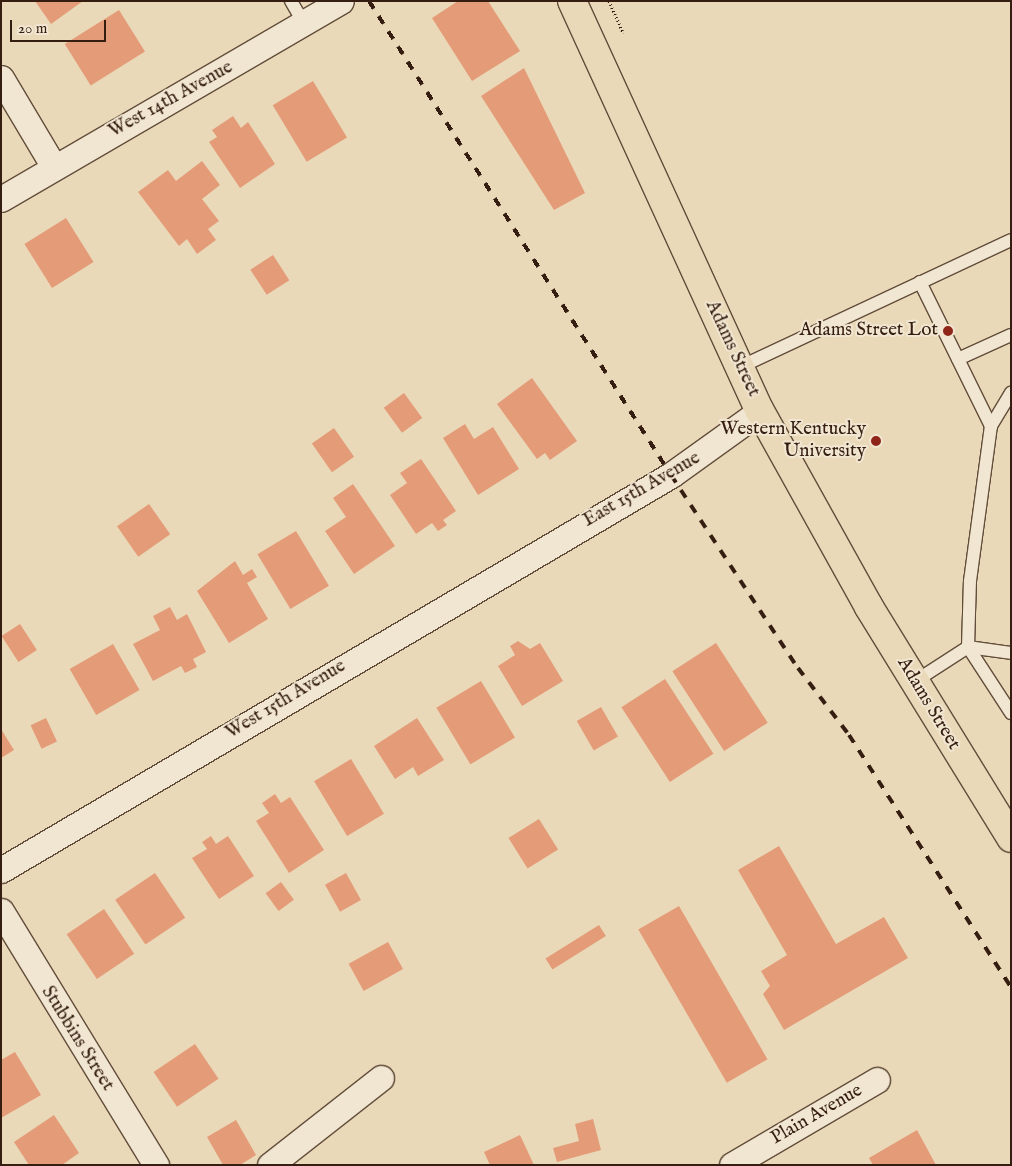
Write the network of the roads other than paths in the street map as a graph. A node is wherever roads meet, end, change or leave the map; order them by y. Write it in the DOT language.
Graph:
graph roads {
  1 [pos="341,1"];
  2 [pos="572,1"];
  3 [pos="297,12"];
  4 [pos="1,78"];
  5 [pos="54,166"];
  6 [pos="1,200"];
  7 [pos="1011,240"];
  8 [pos="920,282"];
  9 [pos="1011,335"];
  10 [pos="958,359"];
  11 [pos="740,367"];
  12 [pos="1011,393"];
  13 [pos="760,411"];
  14 [pos="991,426"];
  15 [pos="571,531"];
  16 [pos="968,647"];
  17 [pos="1011,653"];
  18 [pos="914,682"];
  19 [pos="1011,712"];
  20 [pos="1011,838"];
  21 [pos="1,870"];
  22 [pos="1,911"];
  23 [pos="381,1078"];
  24 [pos="877,1080"];
  25 [pos="156,1165"];
  26 [pos="270,1165"];
  27 [pos="732,1165"];
  1 -- 3 [label="street, West 14th Avenue"];
  2 -- 11 [label="main road, Adams Street"];
  3 -- 5 [label="street, West 14th Avenue"];
  4 -- 5 [label="street"];
  5 -- 6 [label="street, West 14th Avenue"];
  7 -- 8 [label="lane"];
  8 -- 10 [label="lane"];
  8 -- 11 [label="lane"];
  9 -- 10 [label="lane"];
  10 -- 14 [label="lane"];
  11 -- 13 [label="main road, Adams Street"];
  12 -- 14 [label="lane"];
  13 -- 15 [label="street, East 15th Avenue"];
  13 -- 18 [label="main road, Adams Street"];
  14 -- 16 [label="lane"];
  15 -- 21 [label="street, West 15th Avenue"];
  16 -- 17 [label="lane"];
  16 -- 18 [label="lane"];
  16 -- 19 [label="lane"];
  18 -- 20 [label="main road, Adams Street"];
  22 -- 25 [label="street, Stubbins Street"];
  23 -- 26 [label="street"];
  24 -- 27 [label="street, Plain Avenue"];
}
